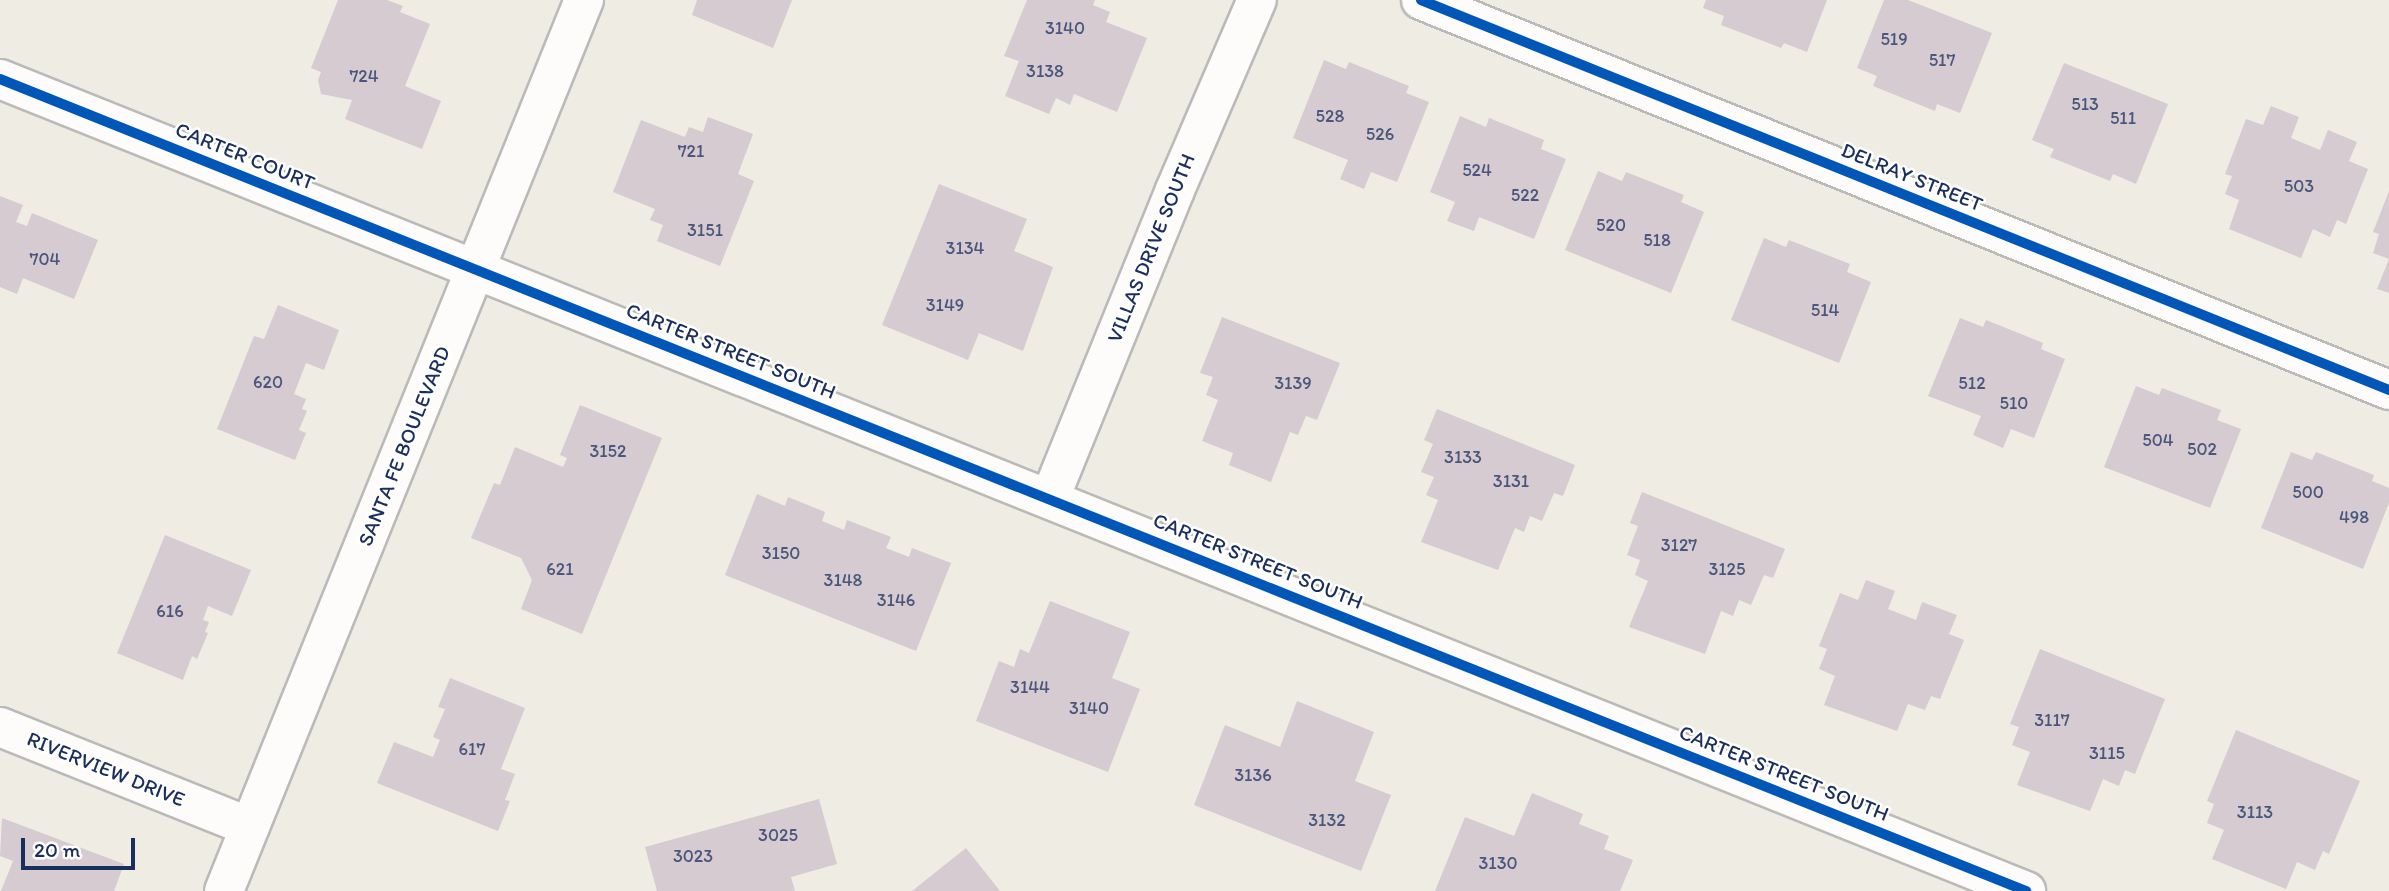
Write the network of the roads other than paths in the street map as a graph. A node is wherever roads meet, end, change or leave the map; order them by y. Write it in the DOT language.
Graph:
graph roads {
  1 [pos="584,0"];
  2 [pos="1256,0"];
  3 [pos="1421,0"];
  4 [pos="0,79"];
  5 [pos="475,270"];
  6 [pos="2389,390"];
  7 [pos="1050,498"];
  8 [pos="0,727"];
  9 [pos="250,827"];
  10 [pos="224,891"];
  11 [pos="2026,891"];
  1 -- 5 [label="street, SANTA FE BOULEVARD"];
  2 -- 7 [label="street, VILLAS DRIVE SOUTH"];
  3 -- 6 [label="street, DELRAY STREET"];
  4 -- 5 [label="street, CARTER COURT"];
  5 -- 7 [label="street, CARTER STREET SOUTH"];
  5 -- 9 [label="street, SANTA FE BOULEVARD"];
  7 -- 11 [label="street, CARTER STREET SOUTH"];
  8 -- 9 [label="street, RIVERVIEW DRIVE"];
  9 -- 10 [label="street, SANTA FE BOULEVARD"];
}
